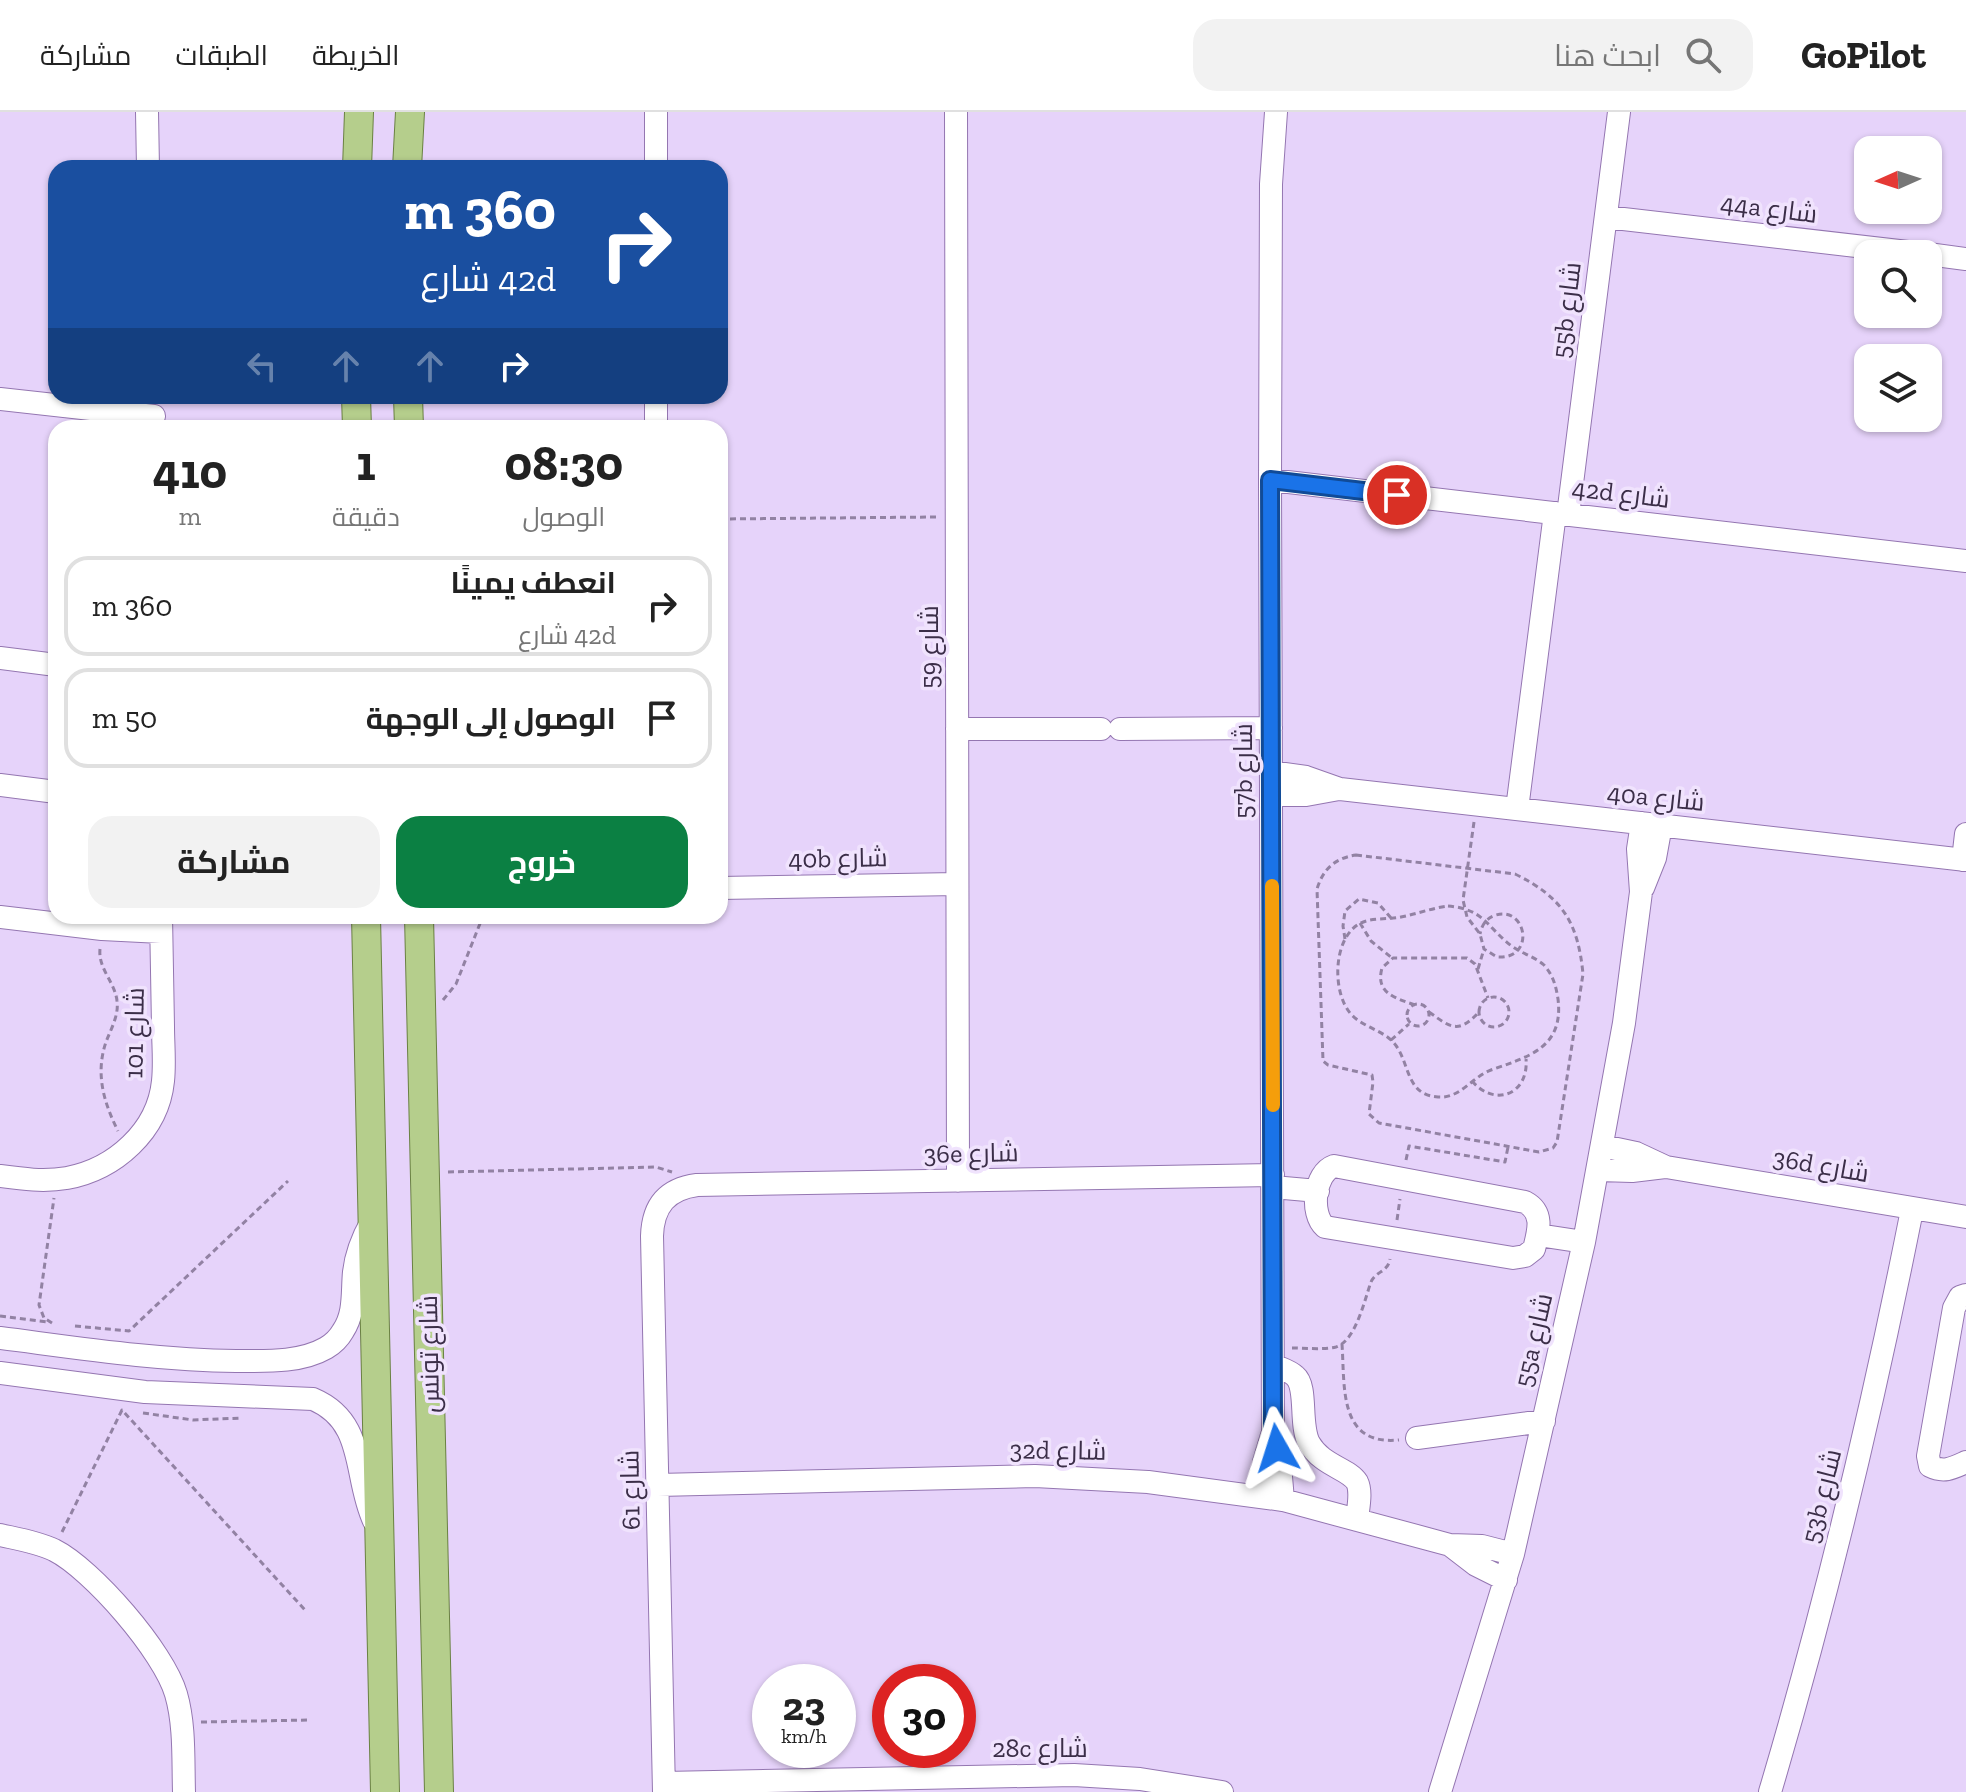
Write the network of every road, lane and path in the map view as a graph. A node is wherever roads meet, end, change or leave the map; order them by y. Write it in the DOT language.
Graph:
graph roads {
  1 [pos="147,112"];
  2 [pos="359,112"];
  3 [pos="410,112"];
  4 [pos="656,112"];
  5 [pos="956,112"];
  6 [pos="1276,112"];
  7 [pos="1619,112"];
  8 [pos="148,160"];
  9 [pos="357,160"];
  10 [pos="407,160"];
  11 [pos="656,160"];
  12 [pos="1606,217"];
  13 [pos="1854,246"];
  14 [pos="1942,256"];
  15 [pos="1966,259"];
  16 [pos="0,399"];
  17 [pos="48,403"];
  18 [pos="55,404"];
  19 [pos="154,413"];
  20 [pos="1270,480"];
  21 [pos="1562,514"];
  22 [pos="956,517"];
  23 [pos="728,519"];
  24 [pos="1966,561"];
  25 [pos="0,658"];
  26 [pos="48,664"];
  27 [pos="1271,728"];
  28 [pos="957,729"];
  29 [pos="1271,784"];
  30 [pos="0,785"];
  31 [pos="48,791"];
  32 [pos="1476,805"];
  33 [pos="1517,809"];
  34 [pos="1652,824"];
  35 [pos="1966,834"];
  36 [pos="1964,860"];
  37 [pos="1467,868"];
  38 [pos="957,884"];
  39 [pos="728,888"];
  40 [pos="1464,907"];
  41 [pos="0,917"];
  42 [pos="1392,919"];
  43 [pos="1487,920"];
  44 [pos="48,923"];
  45 [pos="1360,923"];
  46 [pos="60,924"];
  47 [pos="161,924"];
  48 [pos="366,924"];
  49 [pos="419,924"];
  50 [pos="480,924"];
  51 [pos="102,929"];
  52 [pos="1480,934"];
  53 [pos="1346,940"];
  54 [pos="1484,949"];
  55 [pos="1519,950"];
  56 [pos="1393,958"];
  57 [pos="1478,969"];
  58 [pos="1488,998"];
  59 [pos="1415,1005"];
  60 [pos="421,1008"];
  61 [pos="1429,1012"];
  62 [pos="1479,1012"];
  63 [pos="1410,1022"];
  64 [pos="1391,1040"];
  65 [pos="1526,1059"];
  66 [pos="1472,1081"];
  67 [pos="1603,1146"];
  68 [pos="127,1149"];
  69 [pos="1666,1167"];
  70 [pos="1599,1170"];
  71 [pos="425,1173"];
  72 [pos="0,1176"];
  73 [pos="57,1179"];
  74 [pos="288,1181"];
  75 [pos="958,1181"];
  76 [pos="1273,1181"];
  77 [pos="697,1185"];
  78 [pos="1318,1191"];
  79 [pos="671,1192"];
  80 [pos="1912,1210"];
  81 [pos="1966,1217"];
  82 [pos="372,1220"];
  83 [pos="1538,1235"];
  84 [pos="1584,1242"];
  85 [pos="1966,1295"];
  86 [pos="0,1316"];
  87 [pos="48,1322"];
  88 [pos="61,1324"];
  89 [pos="75,1326"];
  90 [pos="0,1338"];
  91 [pos="1342,1344"];
  92 [pos="1273,1365"];
  93 [pos="0,1373"];
  94 [pos="1544,1421"];
  95 [pos="1273,1431"];
  96 [pos="1417,1438"];
  97 [pos="1966,1462"];
  98 [pos="658,1485"];
  99 [pos="1259,1496"];
  100 [pos="1283,1500"];
  101 [pos="1357,1520"];
  102 [pos="379,1532"];
  103 [pos="0,1535"];
  104 [pos="1450,1545"];
  105 [pos="53,1550"];
  106 [pos="1513,1554"];
  107 [pos="1506,1580"];
  108 [pos="305,1610"];
  109 [pos="309,1720"];
  110 [pos="181,1723"];
  111 [pos="698,1787"];
  112 [pos="664,1788"];
  113 [pos="184,1792"];
  114 [pos="385,1792"];
  115 [pos="439,1792"];
  116 [pos="1222,1792"];
  117 [pos="1440,1792"];
  118 [pos="1770,1792"];
  1 -- 8 [label="street"];
  2 -- 9 [label="main road"];
  3 -- 10 [label="main road"];
  4 -- 11 [label="street"];
  5 -- 22 [label="street, شارع 59"];
  6 -- 20 [label="street, 57b شارع"];
  7 -- 12 [label="street, 55b شارع"];
  12 -- 13 [label="street, 44a شارع"];
  12 -- 21 [label="street, 55b شارع"];
  14 -- 15 [label="street, 44a شارع"];
  16 -- 17 [label="street"];
  18 -- 19 [label="street"];
  20 -- 21 [label="street, 42d شارع"];
  20 -- 27 [label="street, 57b شارع"];
  21 -- 24 [label="street, 42d شارع"];
  21 -- 33 [label="street, 55b شارع"];
  22 -- 23 [label="path"];
  22 -- 28 [label="street, شارع 59"];
  25 -- 26 [label="street"];
  27 -- 28 [label="street"];
  27 -- 29 [label="street, 57b شارع"];
  28 -- 38 [label="street, شارع 59"];
  29 -- 32 [label="street, 40a شارع"];
  29 -- 76 [label="street, 57b شارع"];
  30 -- 31 [label="street"];
  32 -- 33 [label="street, 40a شارع"];
  32 -- 37 [label="path"];
  33 -- 34 [label="street, 40a شارع"];
  34 -- 36 [label="street, 40a شارع"];
  34 -- 67 [label="street, 55a شارع"];
  35 -- 36 [label="street"];
  37 -- 37 [label="path"];
  37 -- 40 [label="path"];
  38 -- 39 [label="street, 40b شارع"];
  38 -- 75 [label="street, شارع 59"];
  40 -- 42 [label="path"];
  40 -- 43 [label="path"];
  40 -- 52 [label="path"];
  41 -- 44 [label="street"];
  42 -- 45 [label="path"];
  42 -- 53 [label="path"];
  43 -- 52 [label="path"];
  43 -- 55 [label="path"];
  43 -- 55 [label="path"];
  45 -- 53 [label="path"];
  45 -- 56 [label="path"];
  46 -- 51 [label="street"];
  47 -- 51 [label="street"];
  47 -- 68 [label="street, شارع 101"];
  48 -- 82 [label="main road, شارع تونس"];
  49 -- 60 [label="main road, شارع تونس"];
  50 -- 60 [label="path"];
  51 -- 68 [label="path"];
  52 -- 54 [label="path"];
  53 -- 64 [label="path"];
  54 -- 55 [label="path"];
  54 -- 57 [label="path"];
  55 -- 65 [label="path"];
  56 -- 57 [label="path"];
  56 -- 59 [label="path"];
  57 -- 58 [label="path"];
  58 -- 62 [label="path"];
  58 -- 62 [label="path"];
  59 -- 61 [label="path"];
  59 -- 63 [label="path"];
  60 -- 71 [label="main road, شارع تونس"];
  61 -- 62 [label="path"];
  61 -- 63 [label="path"];
  63 -- 64 [label="path"];
  64 -- 66 [label="path"];
  65 -- 66 [label="path"];
  65 -- 66 [label="path"];
  67 -- 69 [label="street, 36d شارع"];
  67 -- 70 [label="street, 55a شارع"];
  68 -- 73 [label="street, شارع 101"];
  69 -- 70 [label="street, 36d شارع"];
  69 -- 80 [label="street, 36d شارع"];
  70 -- 84 [label="street, 55a شارع"];
  71 -- 77 [label="path"];
  71 -- 115 [label="main road, شارع تونس"];
  72 -- 73 [label="street, شارع 101"];
  73 -- 87 [label="path"];
  74 -- 89 [label="path"];
  75 -- 76 [label="street, 36e شارع"];
  75 -- 77 [label="street, 36e شارع"];
  76 -- 78 [label="street, 36e شارع"];
  76 -- 92 [label="street, 57b شارع"];
  77 -- 79 [label="street, 36e شارع"];
  78 -- 83 [label="street"];
  78 -- 83 [label="street"];
  79 -- 98 [label="street, شارع 61"];
  80 -- 81 [label="street, 36d شارع"];
  80 -- 118 [label="street, 53b شارع"];
  82 -- 90 [label="street"];
  82 -- 102 [label="main road, شارع تونس"];
  83 -- 84 [label="street"];
  84 -- 94 [label="street, 55a شارع"];
  85 -- 97 [label="street"];
  86 -- 87 [label="path"];
  87 -- 88 [label="path"];
  91 -- 96 [label="path"];
  92 -- 95 [label="street, 57b شارع"];
  92 -- 101 [label="street"];
  93 -- 102 [label="street"];
  94 -- 96 [label="street"];
  94 -- 106 [label="street, 55a شارع"];
  95 -- 99 [label="street, 57b شارع"];
  95 -- 100 [label="street, 57b شارع"];
  98 -- 99 [label="street, 32d شارع"];
  98 -- 112 [label="street, شارع 61"];
  99 -- 100 [label="street, 32d شارع"];
  100 -- 101 [label="street, 32d شارع"];
  101 -- 104 [label="street, 32d شارع"];
  102 -- 114 [label="main road, شارع تونس"];
  103 -- 105 [label="street"];
  104 -- 106 [label="street, 32d شارع"];
  104 -- 107 [label="street, 32d شارع"];
  105 -- 108 [label="path"];
  105 -- 110 [label="street"];
  106 -- 107 [label="street, 55a شارع"];
  107 -- 117 [label="street, 55a شارع"];
  109 -- 110 [label="path"];
  110 -- 113 [label="street"];
  111 -- 112 [label="street, 28c شارع"];
  111 -- 116 [label="street, 28c شارع"];
}
